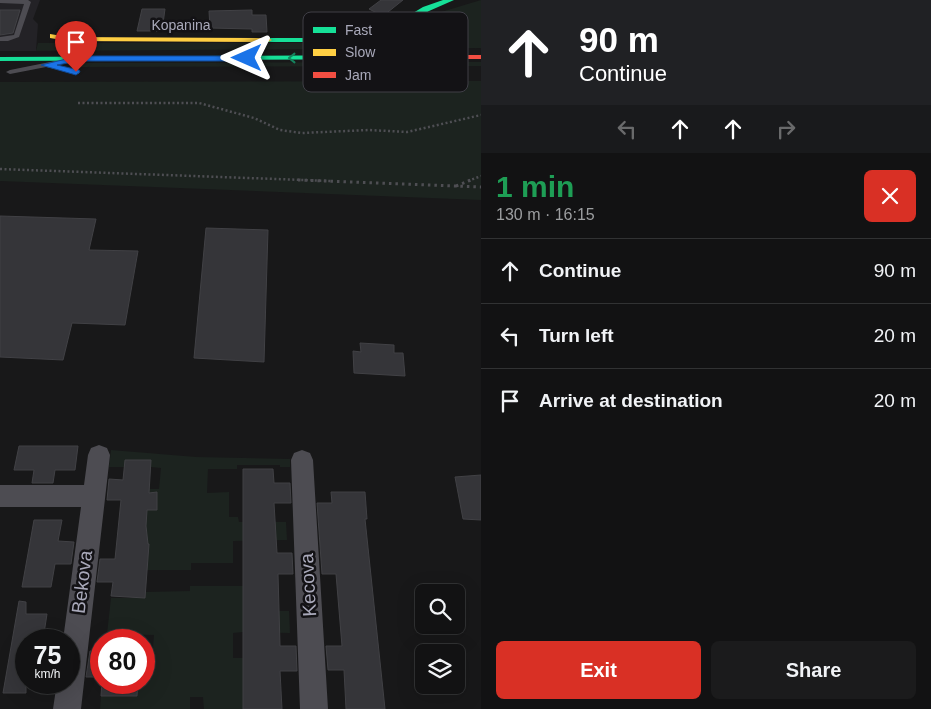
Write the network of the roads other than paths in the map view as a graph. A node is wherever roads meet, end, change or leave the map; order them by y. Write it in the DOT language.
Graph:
graph roads {
  1 [pos="450,0"];
  2 [pos="0,1"];
  3 [pos="418,12"];
  4 [pos="53,36"];
  5 [pos="0,39"];
  6 [pos="303,40"];
  7 [pos="468,57"];
  8 [pos="481,57"];
  9 [pos="303,58"];
  10 [pos="0,59"];
  11 [pos="14,59"];
  12 [pos="79,59"];
  13 [pos="45,65"];
  14 [pos="5,72"];
  15 [pos="81,72"];
  16 [pos="100,455"];
  17 [pos="302,460"];
  18 [pos="0,496"];
  19 [pos="93,496"];
  20 [pos="67,709"];
  21 [pos="314,709"];
  1 -- 3 [label="main road, Kopanina"];
  2 -- 5 [label="lane"];
  4 -- 6 [label="main road, Kopanina"];
  8 -- 7 [label="main road, one-way"];
  9 -- 12 [label="main road, one-way"];
  10 -- 11 [label="main road"];
  11 -- 12 [label="main road"];
  11 -- 13 [label="lane"];
  12 -- 13 [label="lane"];
  13 -- 14 [label="lane"];
  13 -- 15 [label="lane"];
  14 -- 15 [label="main road"];
  16 -- 19 [label="street, Bekova"];
  17 -- 21 [label="street, Kecova"];
  18 -- 19 [label="street"];
  19 -- 20 [label="street, Bekova"];
}
